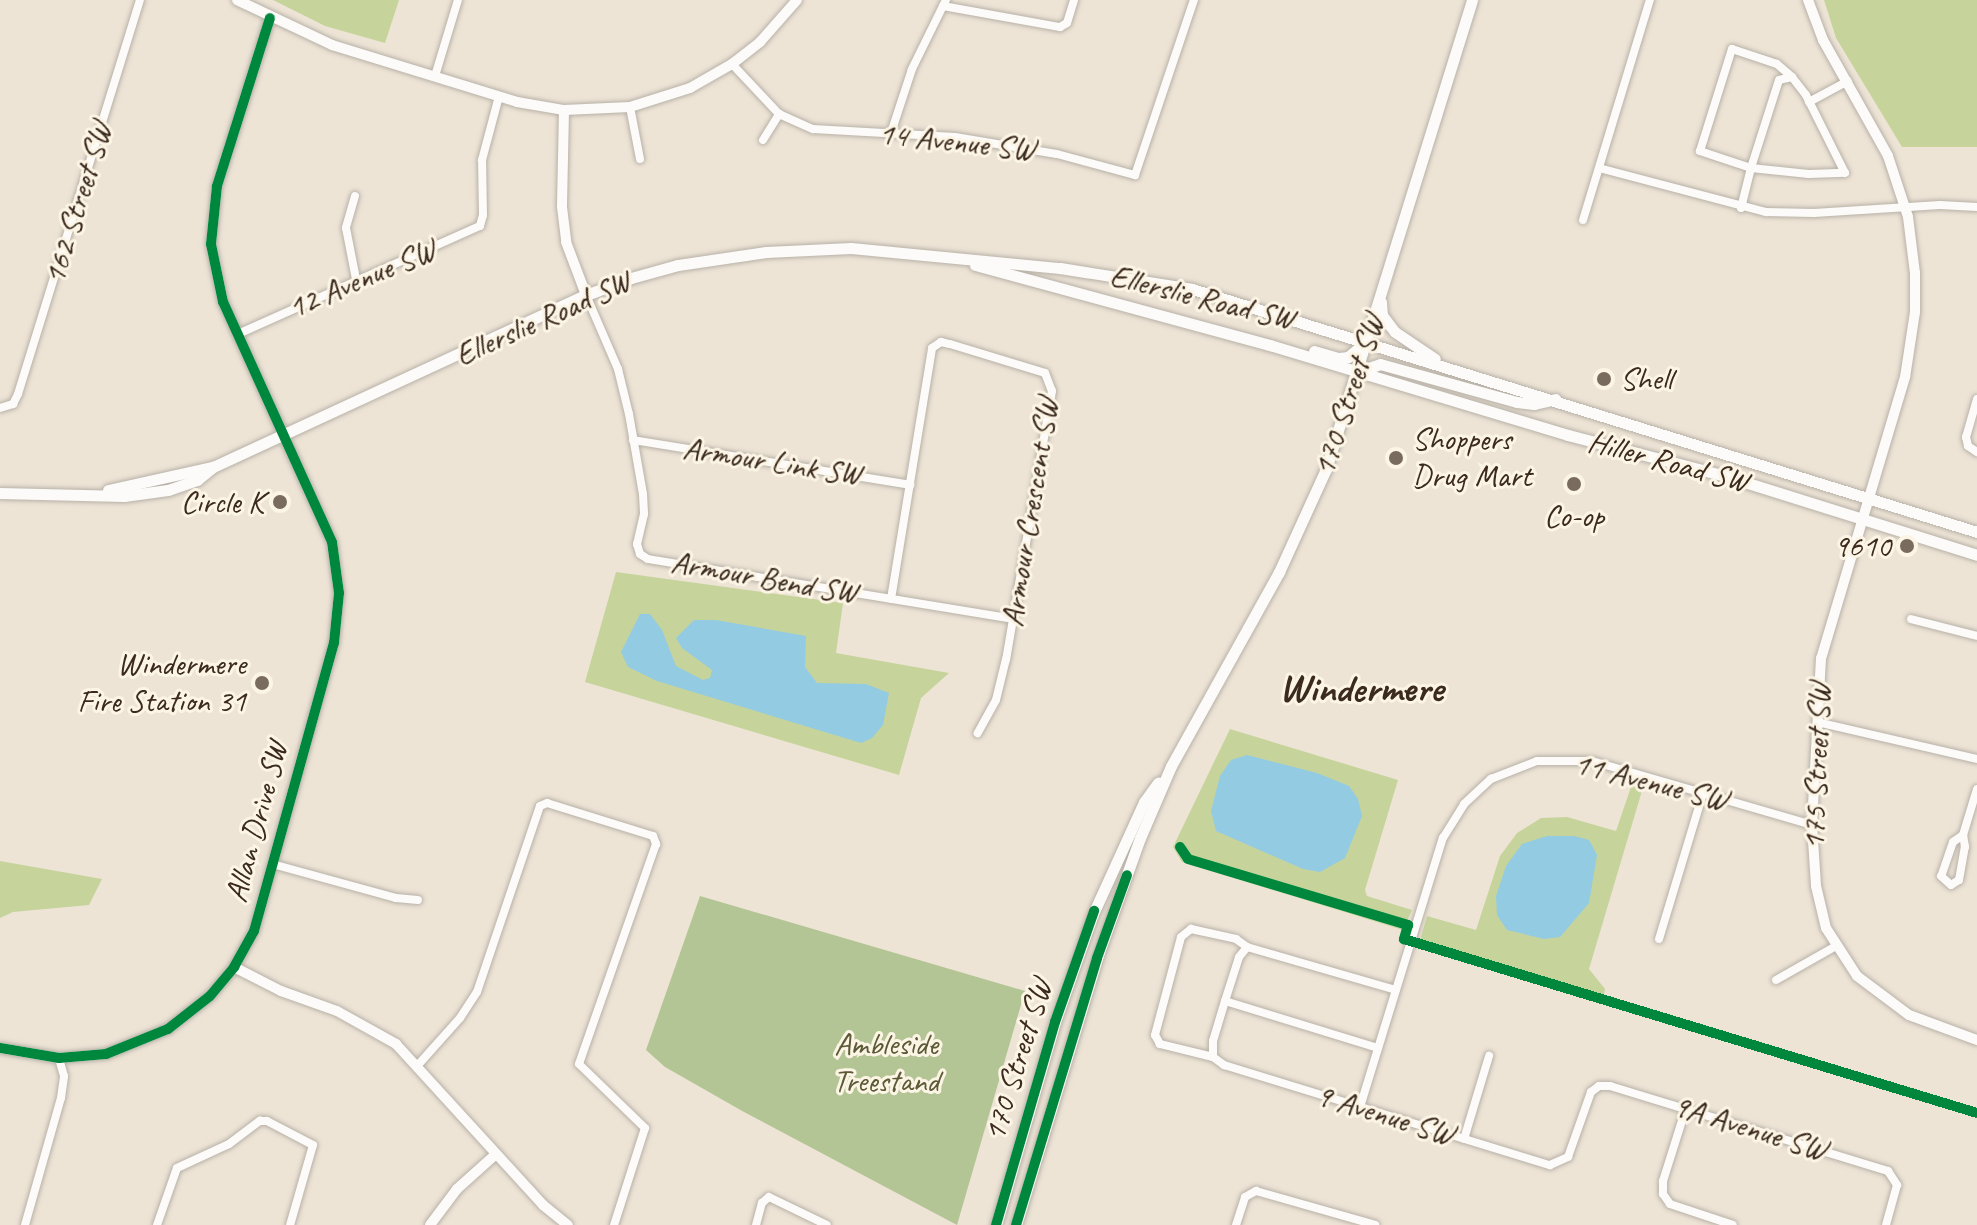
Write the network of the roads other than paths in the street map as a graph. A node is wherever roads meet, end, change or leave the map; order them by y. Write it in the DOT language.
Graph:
graph roads {
  1 [pos="140,0"];
  2 [pos="237,0"];
  3 [pos="458,0"];
  4 [pos="797,0"];
  5 [pos="1074,0"];
  6 [pos="1194,0"];
  7 [pos="1472,0"];
  8 [pos="1650,0"];
  9 [pos="1808,0"];
  10 [pos="944,3"];
  11 [pos="270,18"];
  12 [pos="732,64"];
  13 [pos="435,76"];
  14 [pos="1792,77"];
  15 [pos="1848,81"];
  16 [pos="499,96"];
  17 [pos="1809,102"];
  18 [pos="630,107"];
  19 [pos="564,110"];
  20 [pos="779,114"];
  21 [pos="891,133"];
  22 [pos="763,140"];
  23 [pos="640,159"];
  24 [pos="1599,168"];
  25 [pos="1751,168"];
  26 [pos="355,196"];
  27 [pos="1905,207"];
  28 [pos="1977,207"];
  29 [pos="1741,208"];
  30 [pos="1583,220"];
  31 [pos="940,256"];
  32 [pos="356,279"];
  33 [pos="1382,293"];
  34 [pos="586,295"];
  35 [pos="1159,314"];
  36 [pos="238,334"];
  37 [pos="1367,342"];
  38 [pos="1449,367"];
  39 [pos="1357,372"];
  40 [pos="1555,399"];
  41 [pos="1977,399"];
  42 [pos="0,408"];
  43 [pos="285,434"];
  44 [pos="633,440"];
  45 [pos="1977,452"];
  46 [pos="910,485"];
  47 [pos="0,493"];
  48 [pos="1868,498"];
  49 [pos="1861,519"];
  50 [pos="1977,532"];
  51 [pos="1977,555"];
  52 [pos="891,599"];
  53 [pos="1013,619"];
  54 [pos="1911,619"];
  55 [pos="1977,636"];
  56 [pos="1817,722"];
  57 [pos="978,733"];
  58 [pos="1977,759"];
  59 [pos="1171,766"];
  60 [pos="1977,789"];
  61 [pos="1703,793"];
  62 [pos="1812,825"];
  63 [pos="1963,835"];
  64 [pos="276,865"];
  65 [pos="418,900"];
  66 [pos="1659,939"];
  67 [pos="1836,946"];
  68 [pos="1247,947"];
  69 [pos="234,967"];
  70 [pos="1776,980"];
  71 [pos="1396,990"];
  72 [pos="1225,1001"];
  73 [pos="1977,1040"];
  74 [pos="0,1048"];
  75 [pos="1378,1048"];
  76 [pos="1489,1056"];
  77 [pos="1213,1057"];
  78 [pos="59,1058"];
  79 [pos="418,1065"];
  80 [pos="1360,1107"];
  81 [pos="1686,1108"];
  82 [pos="1464,1139"];
  83 [pos="496,1154"];
  84 [pos="1560,1164"];
  85 [pos="1363,1223"];
  86 [pos="25,1225"];
  87 [pos="157,1225"];
  88 [pos="290,1225"];
  89 [pos="430,1225"];
  90 [pos="568,1225"];
  91 [pos="614,1225"];
  92 [pos="756,1225"];
  93 [pos="827,1225"];
  94 [pos="996,1225"];
  95 [pos="1016,1225"];
  96 [pos="1236,1225"];
  97 [pos="1375,1225"];
  98 [pos="1733,1225"];
  99 [pos="1886,1225"];
  1 -- 42 [label="street, 162 Street SW"];
  2 -- 11 [label="street"];
  3 -- 13 [label="street"];
  4 -- 12 [label="street"];
  5 -- 10 [label="street"];
  6 -- 21 [label="street, 14 Avenue SW"];
  7 -- 33 [label="main road, 170 Street SW"];
  8 -- 24 [label="street"];
  9 -- 15 [label="street, 175 Street SW"];
  10 -- 21 [label="street"];
  11 -- 13 [label="street"];
  11 -- 36 [label="street, Allan Drive SW"];
  12 -- 18 [label="street"];
  12 -- 20 [label="street, 14 Avenue SW"];
  13 -- 16 [label="street"];
  14 -- 17 [label="street"];
  14 -- 25 [label="street"];
  14 -- 25 [label="street"];
  15 -- 17 [label="street"];
  15 -- 27 [label="street, 175 Street SW"];
  16 -- 19 [label="street"];
  16 -- 32 [label="street, 12 Avenue SW"];
  17 -- 25 [label="street"];
  18 -- 19 [label="street"];
  18 -- 23 [label="street"];
  19 -- 34 [label="street"];
  20 -- 21 [label="street, 14 Avenue SW"];
  20 -- 22 [label="street"];
  24 -- 29 [label="street"];
  24 -- 30 [label="street"];
  25 -- 29 [label="street"];
  26 -- 32 [label="street"];
  27 -- 28 [label="street"];
  27 -- 29 [label="street"];
  27 -- 48 [label="street, 175 Street SW"];
  31 -- 34 [label="main road, Ellerslie Road SW"];
  31 -- 35 [label="main road, Ellerslie Road SW"];
  31 -- 37 [label="main road, Ellerslie Road SW"];
  32 -- 36 [label="street, 12 Avenue SW"];
  33 -- 37 [label="main road, 170 Street SW"];
  33 -- 38 [label="main road"];
  34 -- 43 [label="main road, Ellerslie Road SW"];
  34 -- 44 [label="street, Armour Bend SW"];
  35 -- 37 [label="main road"];
  35 -- 39 [label="main road, Ellerslie Road SW"];
  36 -- 43 [label="street, Allan Drive SW"];
  37 -- 38 [label="main road, Hiller Road SW"];
  37 -- 39 [label="main road, 170 Street SW"];
  38 -- 40 [label="main road, Hiller Road SW"];
  39 -- 40 [label="main road"];
  39 -- 49 [label="main road, Hiller Road SW"];
  39 -- 59 [label="main road, 170 Street SW"];
  40 -- 48 [label="main road, Hiller Road SW"];
  41 -- 45 [label="street"];
  43 -- 47 [label="main road, Ellerslie Road SW"];
  43 -- 64 [label="street, Allan Drive SW"];
  44 -- 46 [label="street, Armour Link SW"];
  44 -- 52 [label="street, Armour Bend SW"];
  46 -- 52 [label="street, Armour Crescent SW"];
  46 -- 53 [label="street, Armour Crescent SW"];
  48 -- 49 [label="street, 175 Street SW"];
  48 -- 50 [label="main road, Hiller Road SW"];
  49 -- 51 [label="main road, Hiller Road SW"];
  49 -- 56 [label="street, 175 Street SW"];
  52 -- 53 [label="street, Armour Bend SW"];
  53 -- 57 [label="street, Armour Crescent SW"];
  54 -- 55 [label="street"];
  56 -- 58 [label="street"];
  56 -- 62 [label="street, 175 Street SW"];
  59 -- 94 [label="main road, 170 Street SW"];
  59 -- 95 [label="main road, 170 Street SW"];
  60 -- 63 [label="street"];
  61 -- 62 [label="street, 11 Avenue SW"];
  61 -- 66 [label="street"];
  61 -- 71 [label="street, 11 Avenue SW"];
  62 -- 67 [label="street, 175 Street SW"];
  63 -- 63 [label="street"];
  64 -- 65 [label="street"];
  64 -- 69 [label="street, Allan Drive SW"];
  67 -- 70 [label="street"];
  67 -- 73 [label="street, 175 Street SW"];
  68 -- 71 [label="street"];
  68 -- 72 [label="street"];
  68 -- 77 [label="street, 9 Avenue SW"];
  69 -- 78 [label="street, Allan Drive SW"];
  69 -- 79 [label="street"];
  71 -- 75 [label="street"];
  72 -- 75 [label="street"];
  72 -- 77 [label="street"];
  74 -- 78 [label="street, Allan Drive SW"];
  75 -- 80 [label="street"];
  76 -- 82 [label="street"];
  77 -- 80 [label="street, 9 Avenue SW"];
  78 -- 86 [label="street"];
  79 -- 83 [label="street"];
  79 -- 91 [label="street"];
  80 -- 82 [label="street, 9 Avenue SW"];
  81 -- 84 [label="street, 9A Avenue SW"];
  81 -- 98 [label="street"];
  81 -- 99 [label="street, 9A Avenue SW"];
  82 -- 84 [label="street, 9 Avenue SW"];
  83 -- 89 [label="street"];
  83 -- 90 [label="street"];
  85 -- 96 [label="street"];
  85 -- 97 [label="street"];
  87 -- 88 [label="street"];
  92 -- 93 [label="street"];
}
